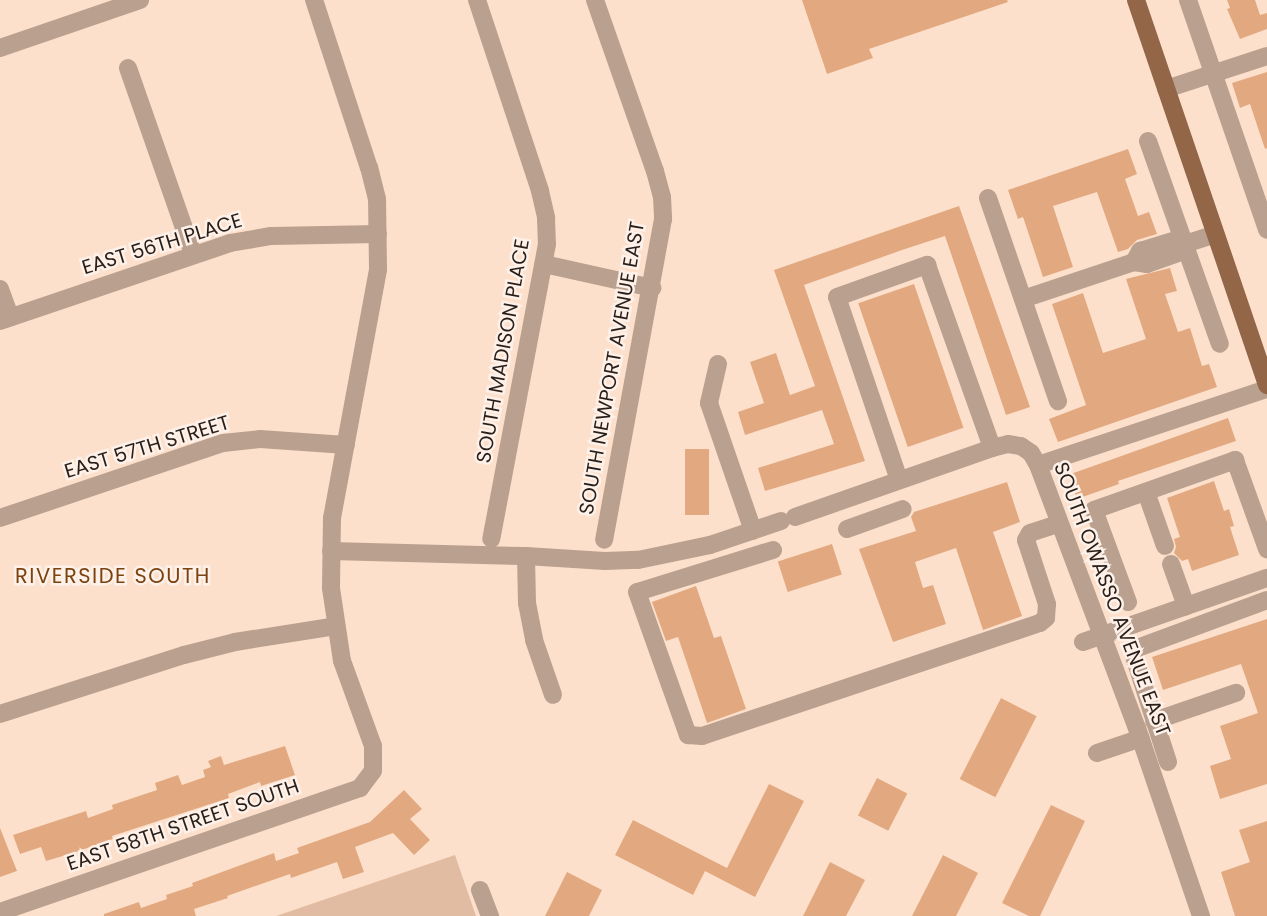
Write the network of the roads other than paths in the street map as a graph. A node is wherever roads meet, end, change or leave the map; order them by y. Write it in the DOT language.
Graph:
graph roads {
  1 [pos="140,0"];
  2 [pos="314,0"];
  3 [pos="477,0"];
  4 [pos="595,0"];
  5 [pos="1136,0"];
  6 [pos="1188,0"];
  7 [pos="0,48"];
  8 [pos="1267,56"];
  9 [pos="128,68"];
  10 [pos="1214,72"];
  11 [pos="1166,88"];
  12 [pos="1148,141"];
  13 [pos="988,198"];
  14 [pos="1267,230"];
  15 [pos="378,234"];
  16 [pos="1215,234"];
  17 [pos="1185,244"];
  18 [pos="193,254"];
  19 [pos="544,264"];
  20 [pos="652,288"];
  21 [pos="0,289"];
  22 [pos="1023,299"];
  23 [pos="5,319"];
  24 [pos="1220,344"];
  25 [pos="718,364"];
  26 [pos="1265,372"];
  27 [pos="1267,389"];
  28 [pos="1059,400"];
  29 [pos="346,445"];
  30 [pos="992,448"];
  31 [pos="1038,465"];
  32 [pos="899,480"];
  33 [pos="865,492"];
  34 [pos="1146,492"];
  35 [pos="903,509"];
  36 [pos="0,518"];
  37 [pos="875,519"];
  38 [pos="1058,524"];
  39 [pos="847,528"];
  40 [pos="753,531"];
  41 [pos="491,539"];
  42 [pos="604,540"];
  43 [pos="724,540"];
  44 [pos="1165,546"];
  45 [pos="1267,549"];
  46 [pos="773,550"];
  47 [pos="331,551"];
  48 [pos="526,555"];
  49 [pos="732,563"];
  50 [pos="1171,564"];
  51 [pos="1267,578"];
  52 [pos="1267,600"];
  53 [pos="1128,602"];
  54 [pos="1186,606"];
  55 [pos="336,626"];
  56 [pos="1102,636"];
  57 [pos="1083,642"];
  58 [pos="1236,693"];
  59 [pos="553,695"];
  60 [pos="0,714"];
  61 [pos="1154,721"];
  62 [pos="1141,738"];
  63 [pos="1097,753"];
  64 [pos="1168,762"];
  65 [pos="480,890"];
  66 [pos="0,912"];
  67 [pos="489,916"];
  68 [pos="1201,916"];
  1 -- 7 [label="street"];
  2 -- 15 [label="street"];
  3 -- 19 [label="street, SOUTH MADISON PLACE"];
  4 -- 20 [label="street, SOUTH NEWPORT AVENUE EAST"];
  5 -- 11 [label="main road"];
  6 -- 10 [label="street"];
  8 -- 10 [label="street"];
  9 -- 18 [label="street"];
  10 -- 11 [label="street"];
  10 -- 14 [label="street"];
  11 -- 16 [label="main road"];
  12 -- 17 [label="street"];
  13 -- 22 [label="street"];
  15 -- 18 [label="street, EAST 56TH PLACE"];
  15 -- 29 [label="street"];
  16 -- 17 [label="street"];
  16 -- 26 [label="main road"];
  17 -- 22 [label="street"];
  17 -- 24 [label="street"];
  18 -- 23 [label="street, EAST 56TH PLACE"];
  19 -- 20 [label="street"];
  19 -- 41 [label="street, SOUTH MADISON PLACE"];
  20 -- 42 [label="street, SOUTH NEWPORT AVENUE EAST"];
  21 -- 23 [label="street"];
  22 -- 28 [label="street"];
  25 -- 40 [label="street"];
  27 -- 31 [label="street"];
  29 -- 36 [label="street, EAST 57TH STREET"];
  29 -- 47 [label="street"];
  30 -- 31 [label="street, SOUTH OWASSO AVENUE EAST"];
  30 -- 32 [label="street"];
  30 -- 32 [label="street"];
  31 -- 38 [label="street, SOUTH OWASSO AVENUE EAST"];
  32 -- 33 [label="street"];
  33 -- 37 [label="street"];
  33 -- 40 [label="street"];
  34 -- 44 [label="street"];
  34 -- 45 [label="street"];
  34 -- 53 [label="street"];
  35 -- 37 [label="street"];
  37 -- 39 [label="street"];
  38 -- 49 [label="street"];
  38 -- 56 [label="street, SOUTH OWASSO AVENUE EAST"];
  40 -- 43 [label="street"];
  43 -- 48 [label="street"];
  43 -- 49 [label="street"];
  46 -- 49 [label="street"];
  47 -- 48 [label="street"];
  47 -- 55 [label="street"];
  48 -- 59 [label="street"];
  50 -- 54 [label="street"];
  51 -- 54 [label="street"];
  52 -- 61 [label="street"];
  54 -- 56 [label="street"];
  55 -- 60 [label="street"];
  55 -- 66 [label="street, EAST 58TH STREET SOUTH"];
  56 -- 57 [label="street"];
  56 -- 62 [label="street, SOUTH OWASSO AVENUE EAST"];
  58 -- 61 [label="street"];
  61 -- 64 [label="street"];
  62 -- 63 [label="street"];
  62 -- 68 [label="street, SOUTH OWASSO AVENUE EAST"];
  65 -- 67 [label="street"];
}
